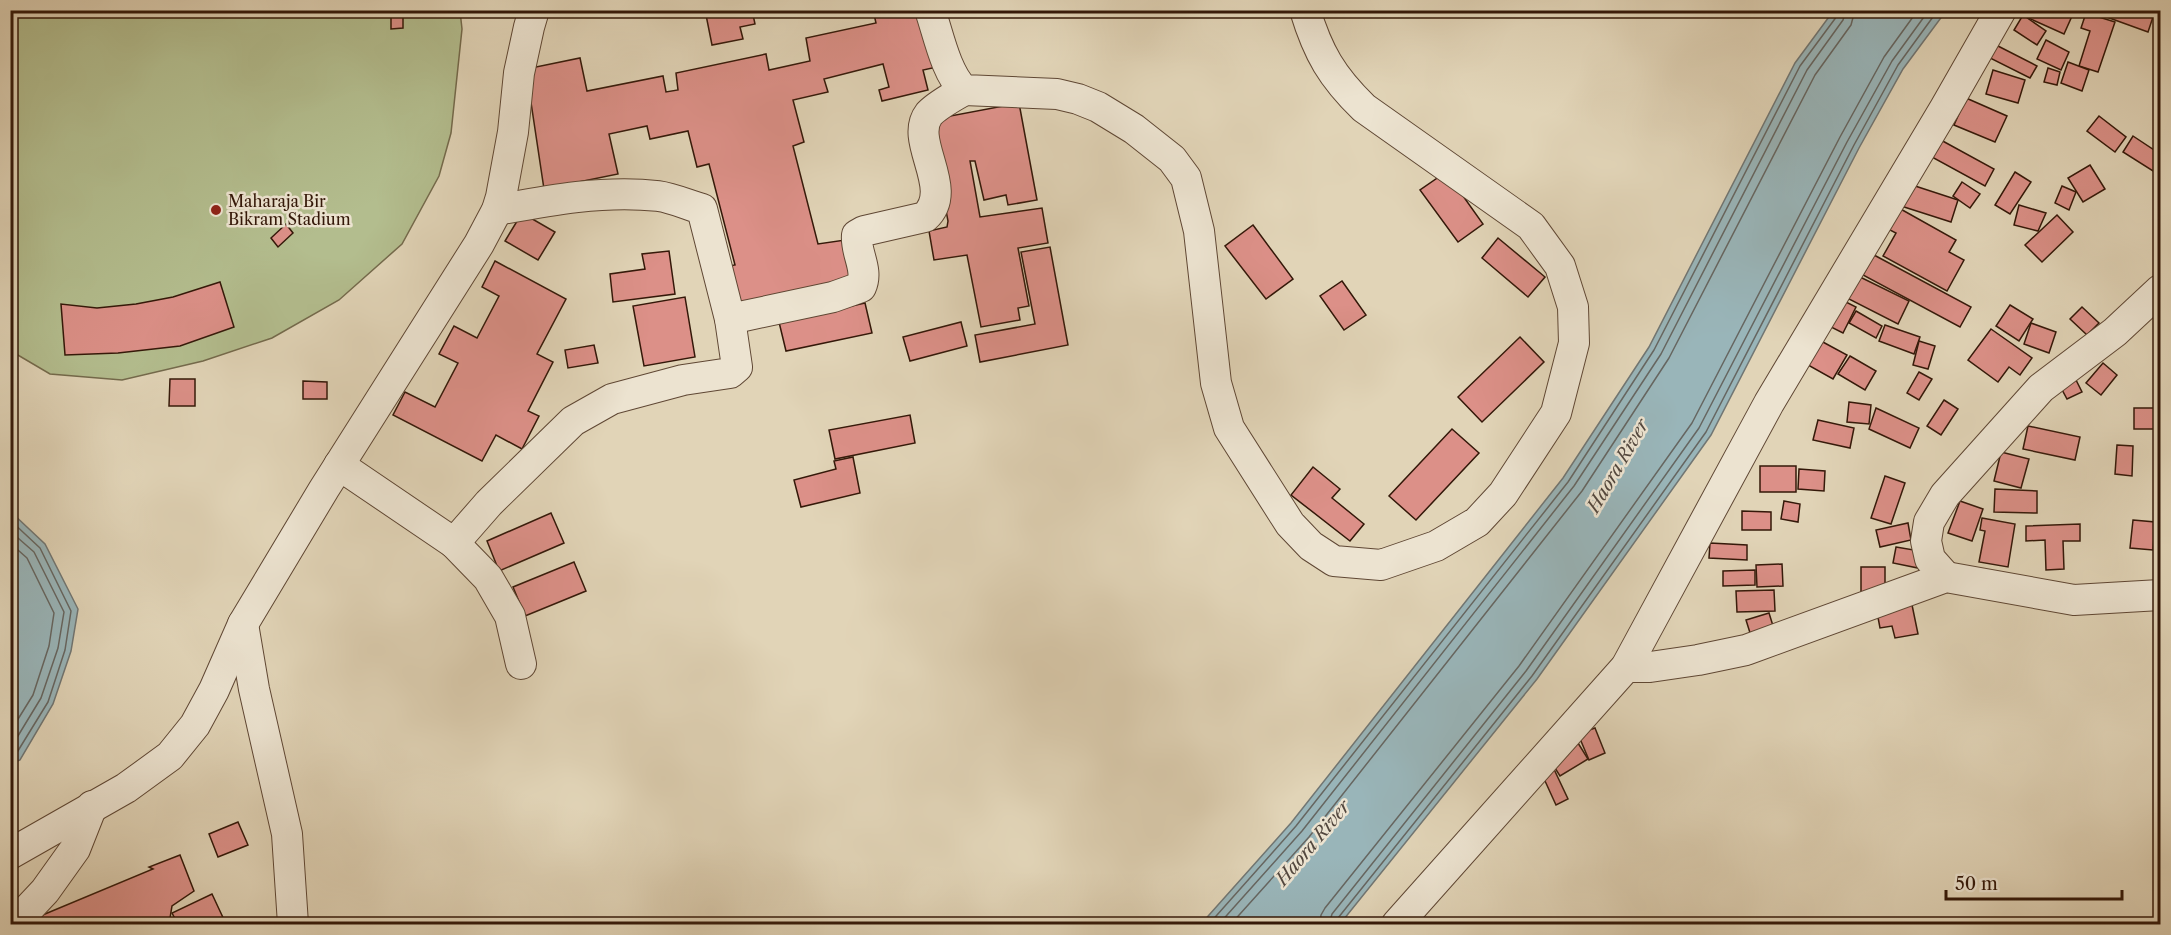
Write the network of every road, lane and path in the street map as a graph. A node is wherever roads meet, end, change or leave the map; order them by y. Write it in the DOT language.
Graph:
graph roads {
  1 [pos="534,10"];
  2 [pos="930,10"];
  3 [pos="1305,10"];
  4 [pos="2001,10"];
  5 [pos="964,90"];
  6 [pos="497,210"];
  7 [pos="2160,290"];
  8 [pos="729,319"];
  9 [pos="339,465"];
  10 [pos="454,543"];
  11 [pos="1946,577"];
  12 [pos="2160,595"];
  13 [pos="243,624"];
  14 [pos="521,664"];
  15 [pos="1626,667"];
  16 [pos="92,806"];
  17 [pos="10,854"];
  18 [pos="14,924"];
  19 [pos="293,924"];
  20 [pos="1397,924"];
  1 -- 6 [label="street"];
  2 -- 5 [label="street"];
  3 -- 5 [label="street"];
  4 -- 15 [label="street"];
  5 -- 8 [label="street"];
  6 -- 8 [label="street"];
  6 -- 9 [label="street"];
  7 -- 11 [label="street"];
  8 -- 10 [label="street"];
  9 -- 10 [label="street"];
  9 -- 13 [label="street"];
  10 -- 14 [label="street"];
  11 -- 12 [label="street"];
  11 -- 15 [label="street"];
  13 -- 16 [label="street"];
  13 -- 19 [label="street"];
  15 -- 20 [label="street"];
  16 -- 17 [label="street"];
  16 -- 18 [label="street"];
}
